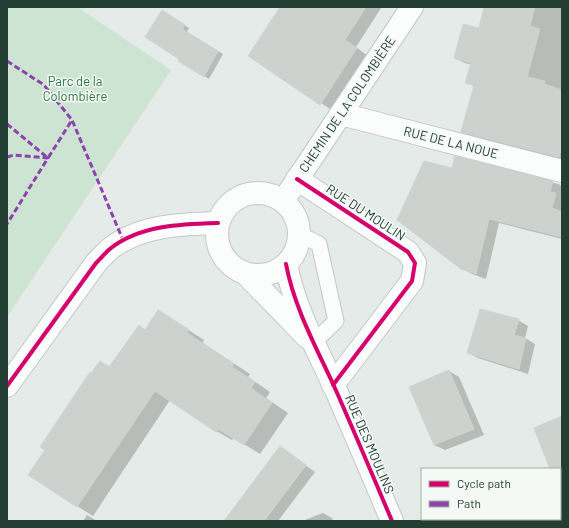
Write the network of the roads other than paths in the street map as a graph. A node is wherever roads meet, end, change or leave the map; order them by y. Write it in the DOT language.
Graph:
graph roads {
  1 [pos="412,7"];
  2 [pos="341,114"];
  3 [pos="562,171"];
  4 [pos="297,179"];
  5 [pos="283,201"];
  6 [pos="218,223"];
  7 [pos="299,234"];
  8 [pos="286,264"];
  9 [pos="245,273"];
  10 [pos="313,343"];
  11 [pos="333,385"];
  12 [pos="7,386"];
  13 [pos="392,521"];
  1 -- 2 [label="street, CHEMIN DE LA COLOMBIÈRE"];
  2 -- 3 [label="street, RUE DE LA NOUE"];
  2 -- 4 [label="street, CHEMIN DE LA COLOMBIÈRE"];
  4 -- 5 [label="street, CHEMIN DE LA COLOMBIÈRE"];
  4 -- 11 [label="street, RUE DU MOULIN"];
  5 -- 6 [label="street"];
  5 -- 7 [label="street"];
  6 -- 9 [label="street"];
  6 -- 12 [label="street"];
  7 -- 8 [label="street"];
  7 -- 10 [label="lane"];
  8 -- 9 [label="street"];
  8 -- 10 [label="street, RUE DES MOULINS"];
  9 -- 10 [label="street, RUE DES MOULINS"];
  10 -- 11 [label="street, RUE DES MOULINS"];
  11 -- 13 [label="street, RUE DES MOULINS"];
}
